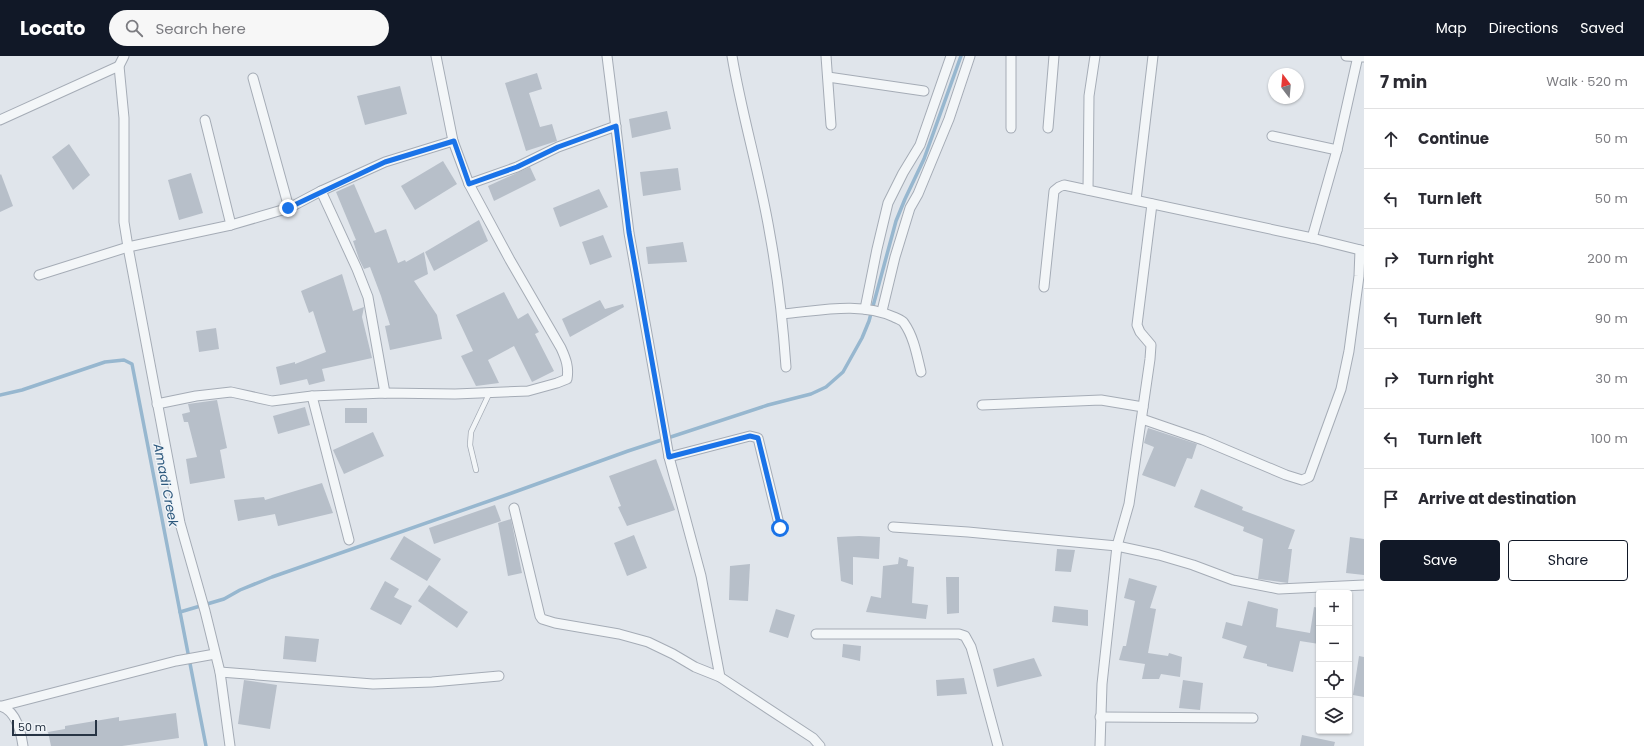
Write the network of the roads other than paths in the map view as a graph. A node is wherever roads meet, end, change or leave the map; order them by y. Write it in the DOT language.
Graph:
graph roads {
  1 [pos="124,56"];
  2 [pos="436,56"];
  3 [pos="607,56"];
  4 [pos="732,56"];
  5 [pos="826,56"];
  6 [pos="951,56"];
  7 [pos="970,56"];
  8 [pos="1011,56"];
  9 [pos="1054,56"];
  10 [pos="1095,56"];
  11 [pos="1153,56"];
  12 [pos="1346,56"];
  13 [pos="1360,56"];
  14 [pos="119,66"];
  15 [pos="828,77"];
  16 [pos="253,78"];
  17 [pos="924,91"];
  18 [pos="0,120"];
  19 [pos="205,120"];
  20 [pos="831,125"];
  21 [pos="616,126"];
  22 [pos="1011,128"];
  23 [pos="1048,128"];
  24 [pos="1272,136"];
  25 [pos="454,141"];
  26 [pos="1337,150"];
  27 [pos="469,184"];
  28 [pos="1088,190"];
  29 [pos="321,191"];
  30 [pos="1136,200"];
  31 [pos="1152,204"];
  32 [pos="288,208"];
  33 [pos="231,225"];
  34 [pos="1312,238"];
  35 [pos="128,247"];
  36 [pos="1362,250"];
  37 [pos="39,276"];
  38 [pos="1044,287"];
  39 [pos="865,309"];
  40 [pos="882,311"];
  41 [pos="782,314"];
  42 [pos="786,367"];
  43 [pos="921,372"];
  44 [pos="490,392"];
  45 [pos="385,393"];
  46 [pos="312,396"];
  47 [pos="157,404"];
  48 [pos="982,405"];
  49 [pos="1143,407"];
  50 [pos="1142,419"];
  51 [pos="668,452"];
  52 [pos="476,470"];
  53 [pos="514,508"];
  54 [pos="893,527"];
  55 [pos="780,528"];
  56 [pos="349,540"];
  57 [pos="1118,546"];
  58 [pos="1364,585"];
  59 [pos="816,634"];
  60 [pos="215,654"];
  61 [pos="220,672"];
  62 [pos="499,676"];
  63 [pos="720,677"];
  64 [pos="1,706"];
  65 [pos="1100,717"];
  66 [pos="1253,718"];
  67 [pos="23,746"];
  68 [pos="230,746"];
  69 [pos="820,746"];
  70 [pos="998,746"];
  71 [pos="1100,746"];
  1 -- 14 [label="street"];
  2 -- 25 [label="street"];
  3 -- 21 [label="street"];
  4 -- 41 [label="street"];
  5 -- 15 [label="street"];
  6 -- 39 [label="street"];
  7 -- 40 [label="street"];
  8 -- 22 [label="street"];
  9 -- 23 [label="street"];
  10 -- 28 [label="street"];
  11 -- 30 [label="street"];
  12 -- 13 [label="street"];
  13 -- 26 [label="street"];
  14 -- 18 [label="street"];
  14 -- 35 [label="street"];
  15 -- 17 [label="street"];
  15 -- 20 [label="street"];
  16 -- 32 [label="street"];
  19 -- 33 [label="street"];
  21 -- 27 [label="street"];
  21 -- 51 [label="street"];
  24 -- 26 [label="street"];
  25 -- 27 [label="street"];
  25 -- 29 [label="street"];
  26 -- 34 [label="street"];
  27 -- 44 [label="street"];
  28 -- 30 [label="street"];
  28 -- 38 [label="street"];
  29 -- 32 [label="street"];
  29 -- 45 [label="street"];
  30 -- 31 [label="street"];
  31 -- 34 [label="street"];
  31 -- 49 [label="street"];
  32 -- 33 [label="street"];
  33 -- 35 [label="street"];
  34 -- 36 [label="street"];
  35 -- 37 [label="street"];
  35 -- 47 [label="street"];
  36 -- 50 [label="street"];
  39 -- 40 [label="street"];
  39 -- 41 [label="street"];
  40 -- 43 [label="street"];
  41 -- 42 [label="street"];
  44 -- 45 [label="street"];
  44 -- 52 [label="lane"];
  45 -- 46 [label="street"];
  46 -- 47 [label="street"];
  46 -- 56 [label="street"];
  47 -- 60 [label="street"];
  48 -- 49 [label="street"];
  49 -- 50 [label="street"];
  50 -- 57 [label="street"];
  51 -- 55 [label="street"];
  51 -- 63 [label="street"];
  53 -- 63 [label="street"];
  54 -- 57 [label="street"];
  57 -- 58 [label="street"];
  57 -- 65 [label="street"];
  59 -- 70 [label="street"];
  60 -- 61 [label="street"];
  60 -- 64 [label="street"];
  61 -- 62 [label="street"];
  61 -- 68 [label="street"];
  63 -- 69 [label="street"];
  64 -- 67 [label="street"];
  65 -- 66 [label="street"];
  65 -- 71 [label="street"];
}
